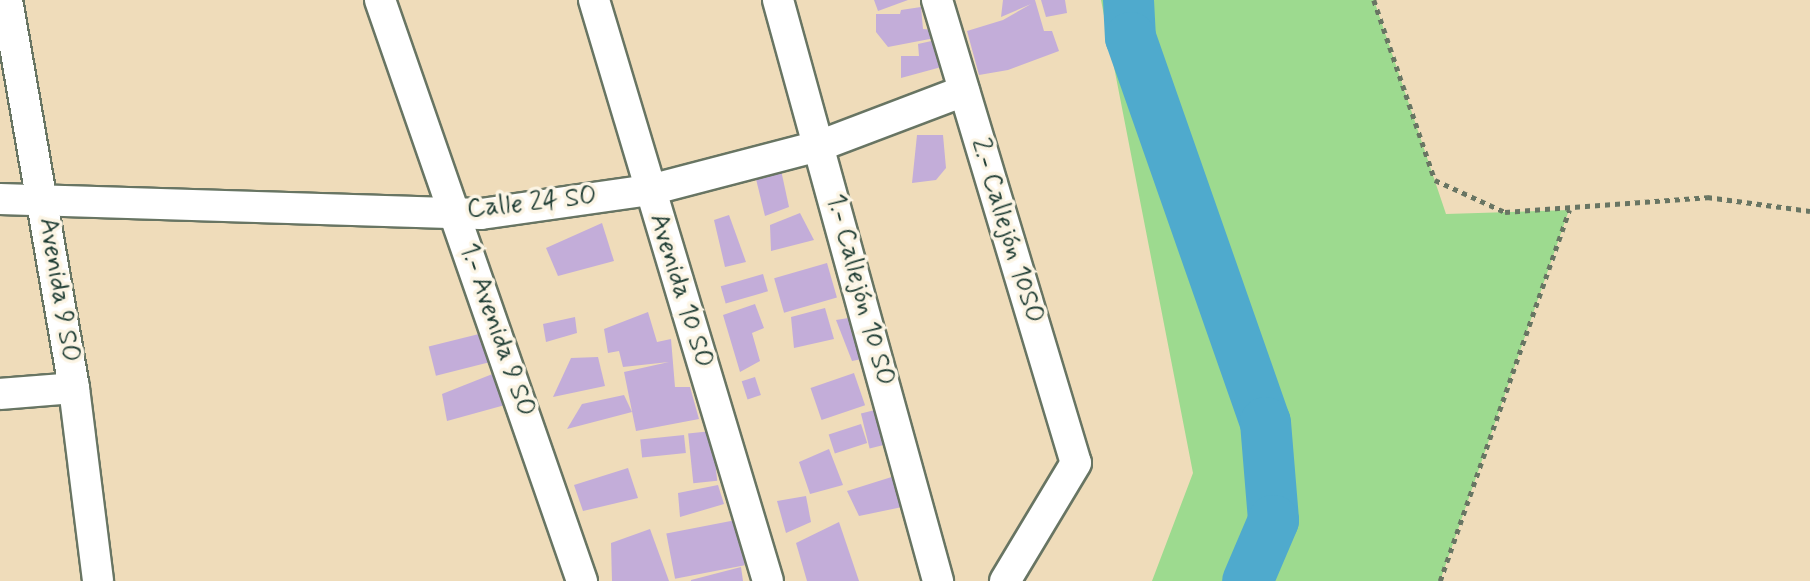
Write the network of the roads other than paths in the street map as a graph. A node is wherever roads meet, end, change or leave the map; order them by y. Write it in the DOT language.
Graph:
graph roads {
  1 [pos="8,0"];
  2 [pos="380,0"];
  3 [pos="594,0"];
  4 [pos="778,0"];
  5 [pos="937,0"];
  6 [pos="964,91"];
  7 [pos="819,146"];
  8 [pos="650,190"];
  9 [pos="0,200"];
  10 [pos="44,200"];
  11 [pos="455,212"];
  12 [pos="74,388"];
  13 [pos="0,394"];
  14 [pos="97,581"];
  15 [pos="582,581"];
  16 [pos="768,581"];
  17 [pos="939,581"];
  18 [pos="1005,581"];
  1 -- 10 [label="street, Avenida 9 SO"];
  2 -- 11 [label="street, 1.- Avenida 9 SO"];
  3 -- 8 [label="street, Avenida 10 SO"];
  4 -- 7 [label="street, 1.- Callejón 10 SO"];
  5 -- 6 [label="street, 2.- Callejón 10SO"];
  6 -- 7 [label="street, Calle 24 SO"];
  6 -- 18 [label="street, 2.- Callejón 10SO"];
  7 -- 8 [label="street, Calle 24 SO"];
  7 -- 17 [label="street, 1.- Callejón 10 SO"];
  8 -- 11 [label="street, Calle 24 SO"];
  8 -- 16 [label="street, Avenida 10 SO"];
  9 -- 10 [label="street, Calle 24 SO"];
  10 -- 11 [label="street, Calle 24 SO"];
  10 -- 12 [label="street, Avenida 9 SO"];
  11 -- 15 [label="street, 1.- Avenida 9 SO"];
  12 -- 13 [label="street"];
  12 -- 14 [label="street, Avenida 9 SO"];
}
